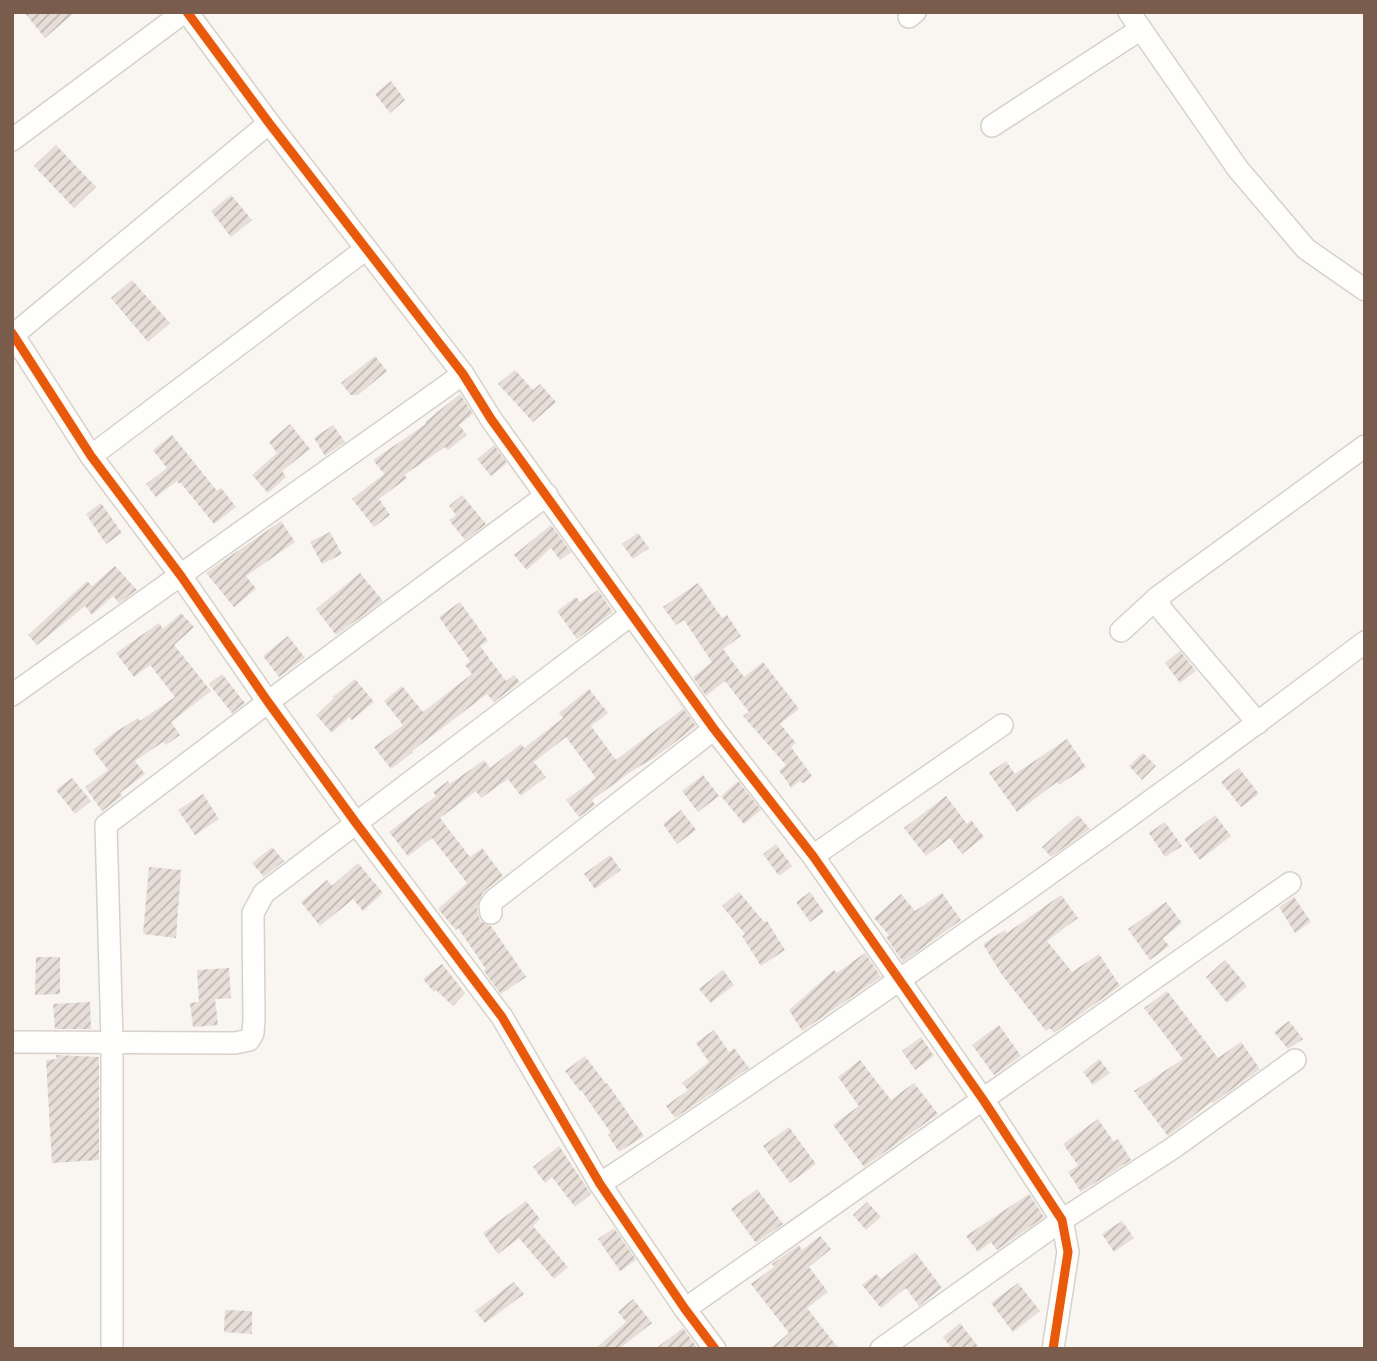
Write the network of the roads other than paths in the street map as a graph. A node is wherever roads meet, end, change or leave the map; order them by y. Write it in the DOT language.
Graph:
graph roads {
  1 [pos="185,12"];
  2 [pos="1135,21"];
  3 [pos="269,123"];
  4 [pos="992,126"];
  5 [pos="12,140"];
  6 [pos="366,249"];
  7 [pos="1365,290"];
  8 [pos="12,335"];
  9 [pos="463,374"];
  10 [pos="1365,446"];
  11 [pos="91,456"];
  12 [pos="547,495"];
  13 [pos="181,576"];
  14 [pos="1158,597"];
  15 [pos="632,614"];
  16 [pos="1121,631"];
  17 [pos="1365,642"];
  18 [pos="12,695"];
  19 [pos="268,702"];
  20 [pos="1258,723"];
  21 [pos="1002,725"];
  22 [pos="714,729"];
  23 [pos="356,823"];
  24 [pos="813,856"];
  25 [pos="1290,883"];
  26 [pos="491,913"];
  27 [pos="901,980"];
  28 [pos="112,1041"];
  29 [pos="12,1042"];
  30 [pos="1295,1060"];
  31 [pos="984,1101"];
  32 [pos="600,1184"];
  33 [pos="1062,1220"];
  34 [pos="685,1309"];
  35 [pos="112,1349"];
  36 [pos="715,1349"];
  37 [pos="881,1349"];
  38 [pos="1053,1349"];
  1 -- 3 [label="street"];
  1 -- 5 [label="street"];
  2 -- 4 [label="street"];
  2 -- 7 [label="street"];
  3 -- 6 [label="street"];
  3 -- 8 [label="street"];
  6 -- 9 [label="street"];
  6 -- 11 [label="street"];
  8 -- 11 [label="street"];
  9 -- 12 [label="street"];
  9 -- 13 [label="street"];
  10 -- 14 [label="street"];
  11 -- 13 [label="street"];
  12 -- 15 [label="street"];
  12 -- 19 [label="street"];
  13 -- 18 [label="street"];
  13 -- 19 [label="street"];
  14 -- 16 [label="street"];
  14 -- 20 [label="street"];
  15 -- 22 [label="street"];
  15 -- 23 [label="street"];
  17 -- 20 [label="street"];
  19 -- 23 [label="street"];
  19 -- 28 [label="street"];
  20 -- 27 [label="street"];
  21 -- 24 [label="street"];
  22 -- 24 [label="street"];
  22 -- 26 [label="street"];
  23 -- 28 [label="street"];
  23 -- 32 [label="street"];
  24 -- 27 [label="street"];
  25 -- 31 [label="street"];
  27 -- 31 [label="street"];
  27 -- 32 [label="street"];
  28 -- 29 [label="street"];
  28 -- 35 [label="street"];
  30 -- 33 [label="street"];
  31 -- 33 [label="street"];
  31 -- 34 [label="street"];
  32 -- 34 [label="street"];
  33 -- 37 [label="street"];
  33 -- 38 [label="street"];
  34 -- 36 [label="street"];
}
